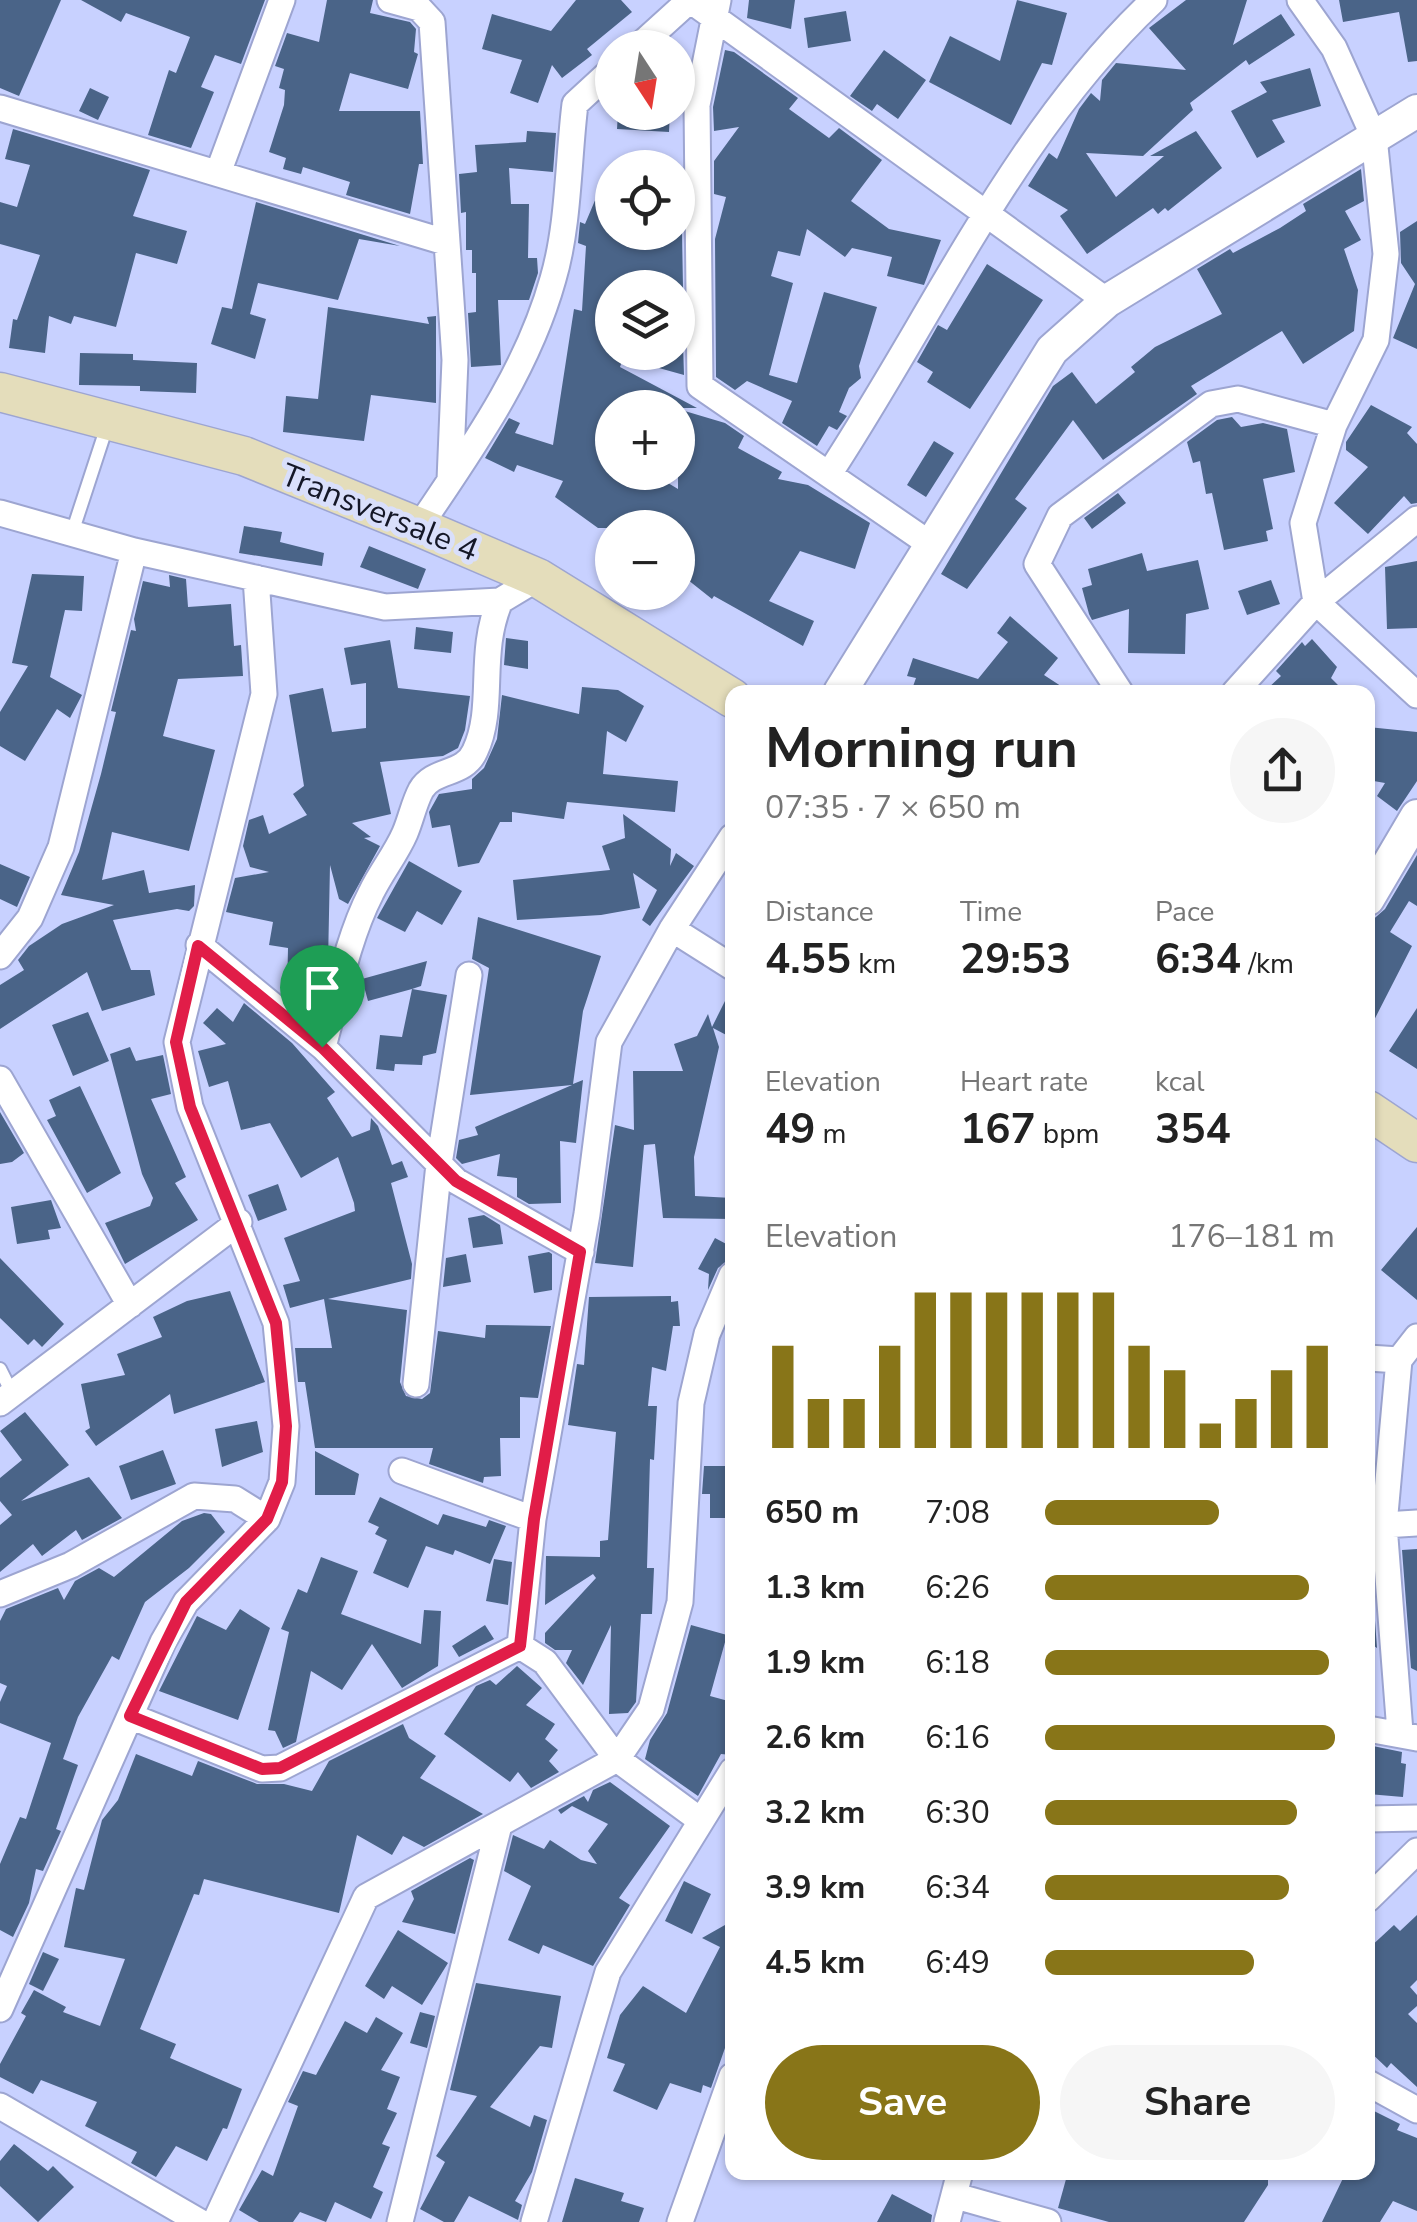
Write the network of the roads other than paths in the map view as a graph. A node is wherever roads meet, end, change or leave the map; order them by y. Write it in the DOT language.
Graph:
graph roads {
  1 [pos="282,0"];
  2 [pos="390,0"];
  3 [pos="690,0"];
  4 [pos="1154,0"];
  5 [pos="1300,0"];
  6 [pos="716,10"];
  7 [pos="657,30"];
  8 [pos="595,86"];
  9 [pos="0,108"];
  10 [pos="1417,111"];
  11 [pos="1374,137"];
  12 [pos="218,173"];
  13 [pos="986,216"];
  14 [pos="446,242"];
  15 [pos="1107,301"];
  16 [pos="0,392"];
  17 [pos="108,421"];
  18 [pos="1334,425"];
  19 [pos="829,474"];
  20 [pos="450,480"];
  21 [pos="0,513"];
  22 [pos="1417,519"];
  23 [pos="420,527"];
  24 [pos="72,533"];
  25 [pos="930,544"];
  26 [pos="134,550"];
  27 [pos="256,578"];
  28 [pos="538,578"];
  29 [pos="500,601"];
  30 [pos="1316,602"];
  31 [pos="844,685"];
  32 [pos="1115,685"];
  33 [pos="1240,685"];
  34 [pos="725,694"];
  35 [pos="1417,695"];
  36 [pos="1417,816"];
  37 [pos="725,849"];
  38 [pos="1375,887"];
  39 [pos="672,929"];
  40 [pos="198,946"];
  41 [pos="0,956"];
  42 [pos="725,963"];
  43 [pos="468,975"];
  44 [pos="322,1047"];
  45 [pos="0,1080"];
  46 [pos="1375,1115"];
  47 [pos="1417,1143"];
  48 [pos="439,1164"];
  49 [pos="239,1222"];
  50 [pos="580,1252"];
  51 [pos="725,1292"];
  52 [pos="130,1305"];
  53 [pos="1417,1337"];
  54 [pos="1375,1358"];
  55 [pos="1398,1360"];
  56 [pos="0,1370"];
  57 [pos="416,1384"];
  58 [pos="6,1398"];
  59 [pos="402,1471"];
  60 [pos="267,1519"];
  61 [pos="534,1519"];
  62 [pos="1417,1522"];
  63 [pos="1376,1526"];
  64 [pos="0,1594"];
  65 [pos="520,1646"];
  66 [pos="130,1716"];
  67 [pos="1375,1731"];
  68 [pos="1408,1735"];
  69 [pos="617,1759"];
  70 [pos="725,1782"];
  71 [pos="1417,1818"];
  72 [pos="700,1820"];
  73 [pos="1375,1820"];
  74 [pos="500,1825"];
  75 [pos="1417,1851"];
  76 [pos="1375,1892"];
  77 [pos="0,2009"];
  78 [pos="1375,2086"];
  79 [pos="725,2096"];
  80 [pos="1412,2101"];
  81 [pos="0,2106"];
  82 [pos="958,2184"];
  83 [pos="200,2222"];
  84 [pos="215,2222"];
  85 [pos="400,2222"];
  86 [pos="534,2222"];
  87 [pos="680,2222"];
  88 [pos="948,2222"];
  89 [pos="1048,2222"];
  1 -- 12 [label="street"];
  2 -- 14 [label="street"];
  3 -- 6 [label="street"];
  3 -- 7 [label="street"];
  4 -- 13 [label="street"];
  5 -- 11 [label="street"];
  6 -- 13 [label="street"];
  6 -- 19 [label="street"];
  8 -- 20 [label="street"];
  9 -- 12 [label="street"];
  10 -- 11 [label="street"];
  11 -- 15 [label="street"];
  11 -- 18 [label="street"];
  12 -- 14 [label="street"];
  13 -- 15 [label="street"];
  13 -- 19 [label="street"];
  14 -- 20 [label="street"];
  15 -- 25 [label="street"];
  16 -- 17 [label="main road, Transversale 4"];
  17 -- 23 [label="main road, Transversale 4"];
  17 -- 24 [label="lane"];
  18 -- 30 [label="street"];
  18 -- 32 [label="street"];
  19 -- 25 [label="street"];
  20 -- 23 [label="street"];
  21 -- 24 [label="street"];
  22 -- 30 [label="street"];
  23 -- 28 [label="main road, Transversale 4"];
  24 -- 26 [label="street"];
  25 -- 31 [label="street"];
  26 -- 27 [label="street"];
  26 -- 41 [label="street"];
  27 -- 29 [label="street"];
  27 -- 40 [label="street"];
  28 -- 29 [label="street"];
  28 -- 34 [label="main road, Transversale 4"];
  29 -- 44 [label="street"];
  30 -- 33 [label="street"];
  30 -- 35 [label="street"];
  36 -- 38 [label="street"];
  37 -- 39 [label="street"];
  39 -- 42 [label="street"];
  39 -- 50 [label="street"];
  40 -- 44 [label="street"];
  40 -- 49 [label="street"];
  43 -- 48 [label="street"];
  44 -- 48 [label="street"];
  45 -- 52 [label="street"];
  46 -- 47 [label="main road"];
  48 -- 50 [label="street"];
  48 -- 57 [label="street"];
  49 -- 52 [label="street"];
  49 -- 60 [label="street"];
  50 -- 61 [label="street"];
  51 -- 69 [label="street"];
  52 -- 58 [label="street"];
  53 -- 55 [label="street"];
  54 -- 55 [label="street"];
  55 -- 63 [label="street"];
  56 -- 58 [label="lane"];
  59 -- 61 [label="street"];
  60 -- 64 [label="street"];
  60 -- 66 [label="street"];
  61 -- 65 [label="street"];
  62 -- 63 [label="street"];
  63 -- 68 [label="street"];
  65 -- 66 [label="street"];
  65 -- 69 [label="street"];
  66 -- 77 [label="street"];
  67 -- 68 [label="street"];
  69 -- 72 [label="street"];
  69 -- 74 [label="street"];
  70 -- 72 [label="street"];
  71 -- 73 [label="street"];
  72 -- 86 [label="street"];
  74 -- 84 [label="street"];
  74 -- 85 [label="street"];
  75 -- 76 [label="street"];
  78 -- 80 [label="street"];
  79 -- 87 [label="street"];
  81 -- 83 [label="street"];
  82 -- 88 [label="street"];
  82 -- 89 [label="street"];
}
